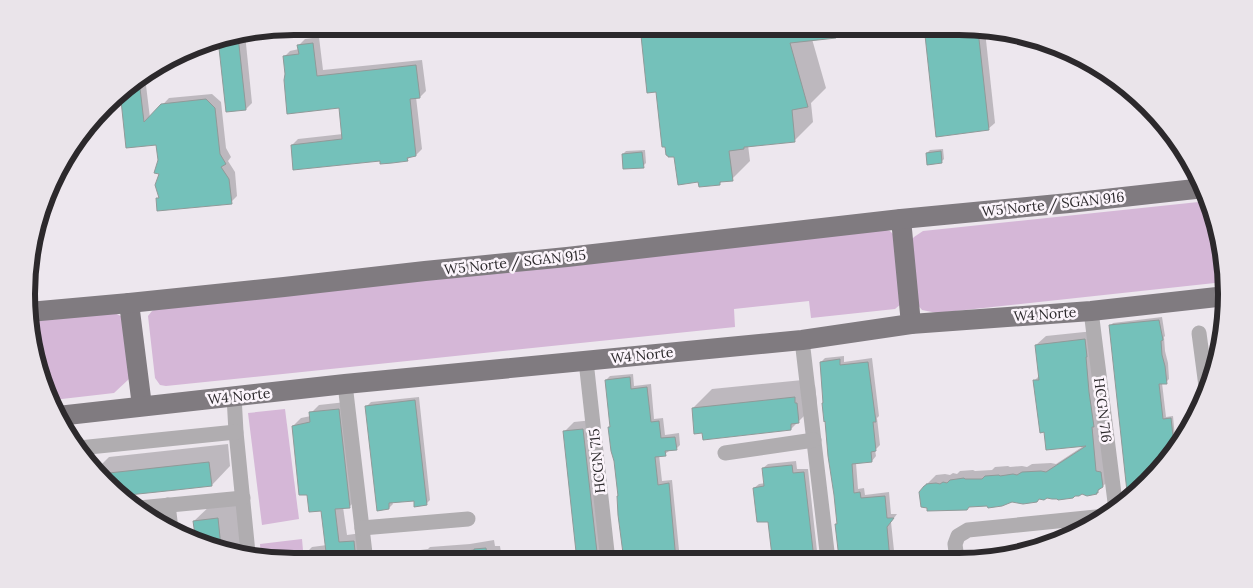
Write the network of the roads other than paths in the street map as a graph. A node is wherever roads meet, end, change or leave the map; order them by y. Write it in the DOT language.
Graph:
graph roads {
  1 [pos="1195,189"];
  2 [pos="901,219"];
  3 [pos="1218,297"];
  4 [pos="129,303"];
  5 [pos="1091,310"];
  6 [pos="36,311"];
  7 [pos="911,324"];
  8 [pos="1199,333"];
  9 [pos="802,340"];
  10 [pos="586,361"];
  11 [pos="1205,375"];
  12 [pos="345,384"];
  13 [pos="234,396"];
  14 [pos="142,406"];
  15 [pos="65,415"];
  16 [pos="236,432"];
  17 [pos="814,440"];
  18 [pos="86,447"];
  19 [pos="725,453"];
  20 [pos="243,498"];
  21 [pos="1115,501"];
  22 [pos="168,505"];
  23 [pos="147,507"];
  24 [pos="468,518"];
  25 [pos="1088,518"];
  26 [pos="170,521"];
  27 [pos="362,528"];
  28 [pos="248,549"];
  29 [pos="365,553"];
  30 [pos="607,553"];
  31 [pos="827,553"];
  32 [pos="956,553"];
  1 -- 2 [label="main road, W5 Norte / SGAN 916"];
  2 -- 4 [label="main road, W5 Norte / SGAN 915"];
  2 -- 7 [label="main road"];
  3 -- 5 [label="main road, W4 Norte"];
  4 -- 6 [label="main road, W5 Norte / SGAN 915"];
  4 -- 14 [label="main road"];
  5 -- 7 [label="main road, W4 Norte"];
  5 -- 21 [label="street, HCGN 716"];
  7 -- 9 [label="main road, W4 Norte"];
  8 -- 11 [label="street"];
  9 -- 10 [label="main road, W4 Norte"];
  9 -- 17 [label="street"];
  10 -- 12 [label="main road, W4 Norte"];
  10 -- 30 [label="street, HCGN 715"];
  12 -- 13 [label="main road, W4 Norte"];
  12 -- 27 [label="street"];
  13 -- 14 [label="main road, W4 Norte"];
  13 -- 16 [label="street"];
  14 -- 15 [label="main road, W4 Norte"];
  16 -- 18 [label="street"];
  16 -- 20 [label="street"];
  17 -- 19 [label="street"];
  17 -- 31 [label="street"];
  20 -- 22 [label="street"];
  20 -- 28 [label="street"];
  22 -- 23 [label="street"];
  22 -- 26 [label="street"];
  24 -- 27 [label="street"];
  25 -- 32 [label="street"];
  27 -- 29 [label="street"];
}
